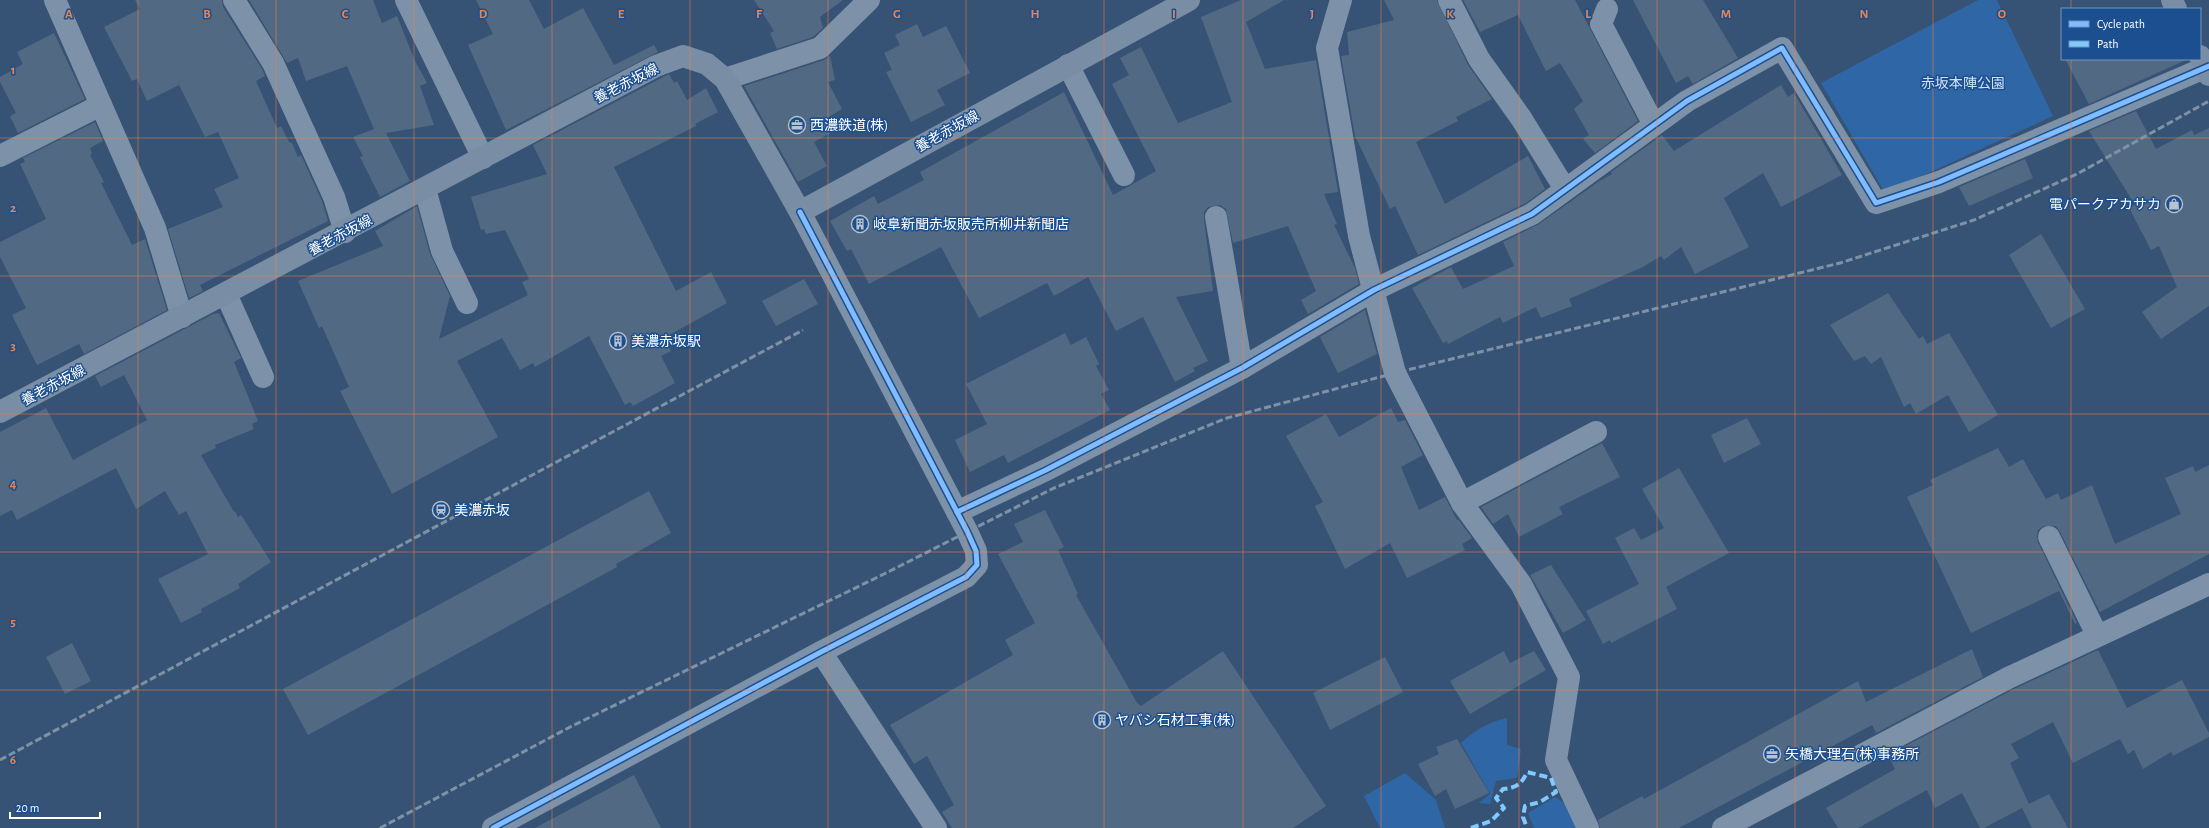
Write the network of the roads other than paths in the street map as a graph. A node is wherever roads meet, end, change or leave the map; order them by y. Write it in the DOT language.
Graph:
graph roads {
  1 [pos="55,0"];
  2 [pos="234,0"];
  3 [pos="406,0"];
  4 [pos="869,0"];
  5 [pos="1189,0"];
  6 [pos="1341,0"];
  7 [pos="1449,0"];
  8 [pos="1607,9"];
  9 [pos="1068,65"];
  10 [pos="2206,66"];
  11 [pos="725,79"];
  12 [pos="101,105"];
  13 [pos="1654,125"];
  14 [pos="0,156"];
  15 [pos="484,158"];
  16 [pos="1124,175"];
  17 [pos="425,189"];
  18 [pos="1566,189"];
  19 [pos="800,212"];
  20 [pos="1216,217"];
  21 [pos="345,232"];
  22 [pos="1374,290"];
  23 [pos="226,294"];
  24 [pos="467,303"];
  25 [pos="182,317"];
  26 [pos="1242,368"];
  27 [pos="263,377"];
  28 [pos="0,412"];
  29 [pos="1596,432"];
  30 [pos="1462,503"];
  31 [pos="957,512"];
  32 [pos="2049,537"];
  33 [pos="2209,584"];
  34 [pos="2097,635"];
  35 [pos="821,652"];
  36 [pos="494,828"];
  37 [pos="936,828"];
  38 [pos="1588,828"];
  39 [pos="1723,828"];
  1 -- 12 [label="street"];
  2 -- 21 [label="street"];
  3 -- 15 [label="street"];
  4 -- 11 [label="street"];
  5 -- 9 [label="main road, 養老赤坂線"];
  6 -- 22 [label="street"];
  7 -- 18 [label="street"];
  8 -- 13 [label="street"];
  9 -- 16 [label="street"];
  9 -- 19 [label="main road, 養老赤坂線"];
  10 -- 13 [label="street"];
  11 -- 15 [label="main road, 養老赤坂線"];
  11 -- 19 [label="main road, 養老赤坂線"];
  12 -- 14 [label="street"];
  12 -- 25 [label="street"];
  13 -- 18 [label="street"];
  15 -- 17 [label="main road, 養老赤坂線"];
  17 -- 21 [label="main road, 養老赤坂線"];
  17 -- 24 [label="street"];
  18 -- 22 [label="street"];
  19 -- 31 [label="street"];
  20 -- 26 [label="street"];
  21 -- 23 [label="main road, 養老赤坂線"];
  22 -- 26 [label="street"];
  22 -- 30 [label="street"];
  23 -- 25 [label="main road, 養老赤坂線"];
  23 -- 27 [label="street"];
  25 -- 28 [label="main road, 養老赤坂線"];
  26 -- 31 [label="street"];
  29 -- 30 [label="street"];
  30 -- 38 [label="street"];
  31 -- 35 [label="street"];
  32 -- 34 [label="street"];
  33 -- 34 [label="street"];
  34 -- 39 [label="street"];
  35 -- 36 [label="street"];
  35 -- 37 [label="street"];
}
